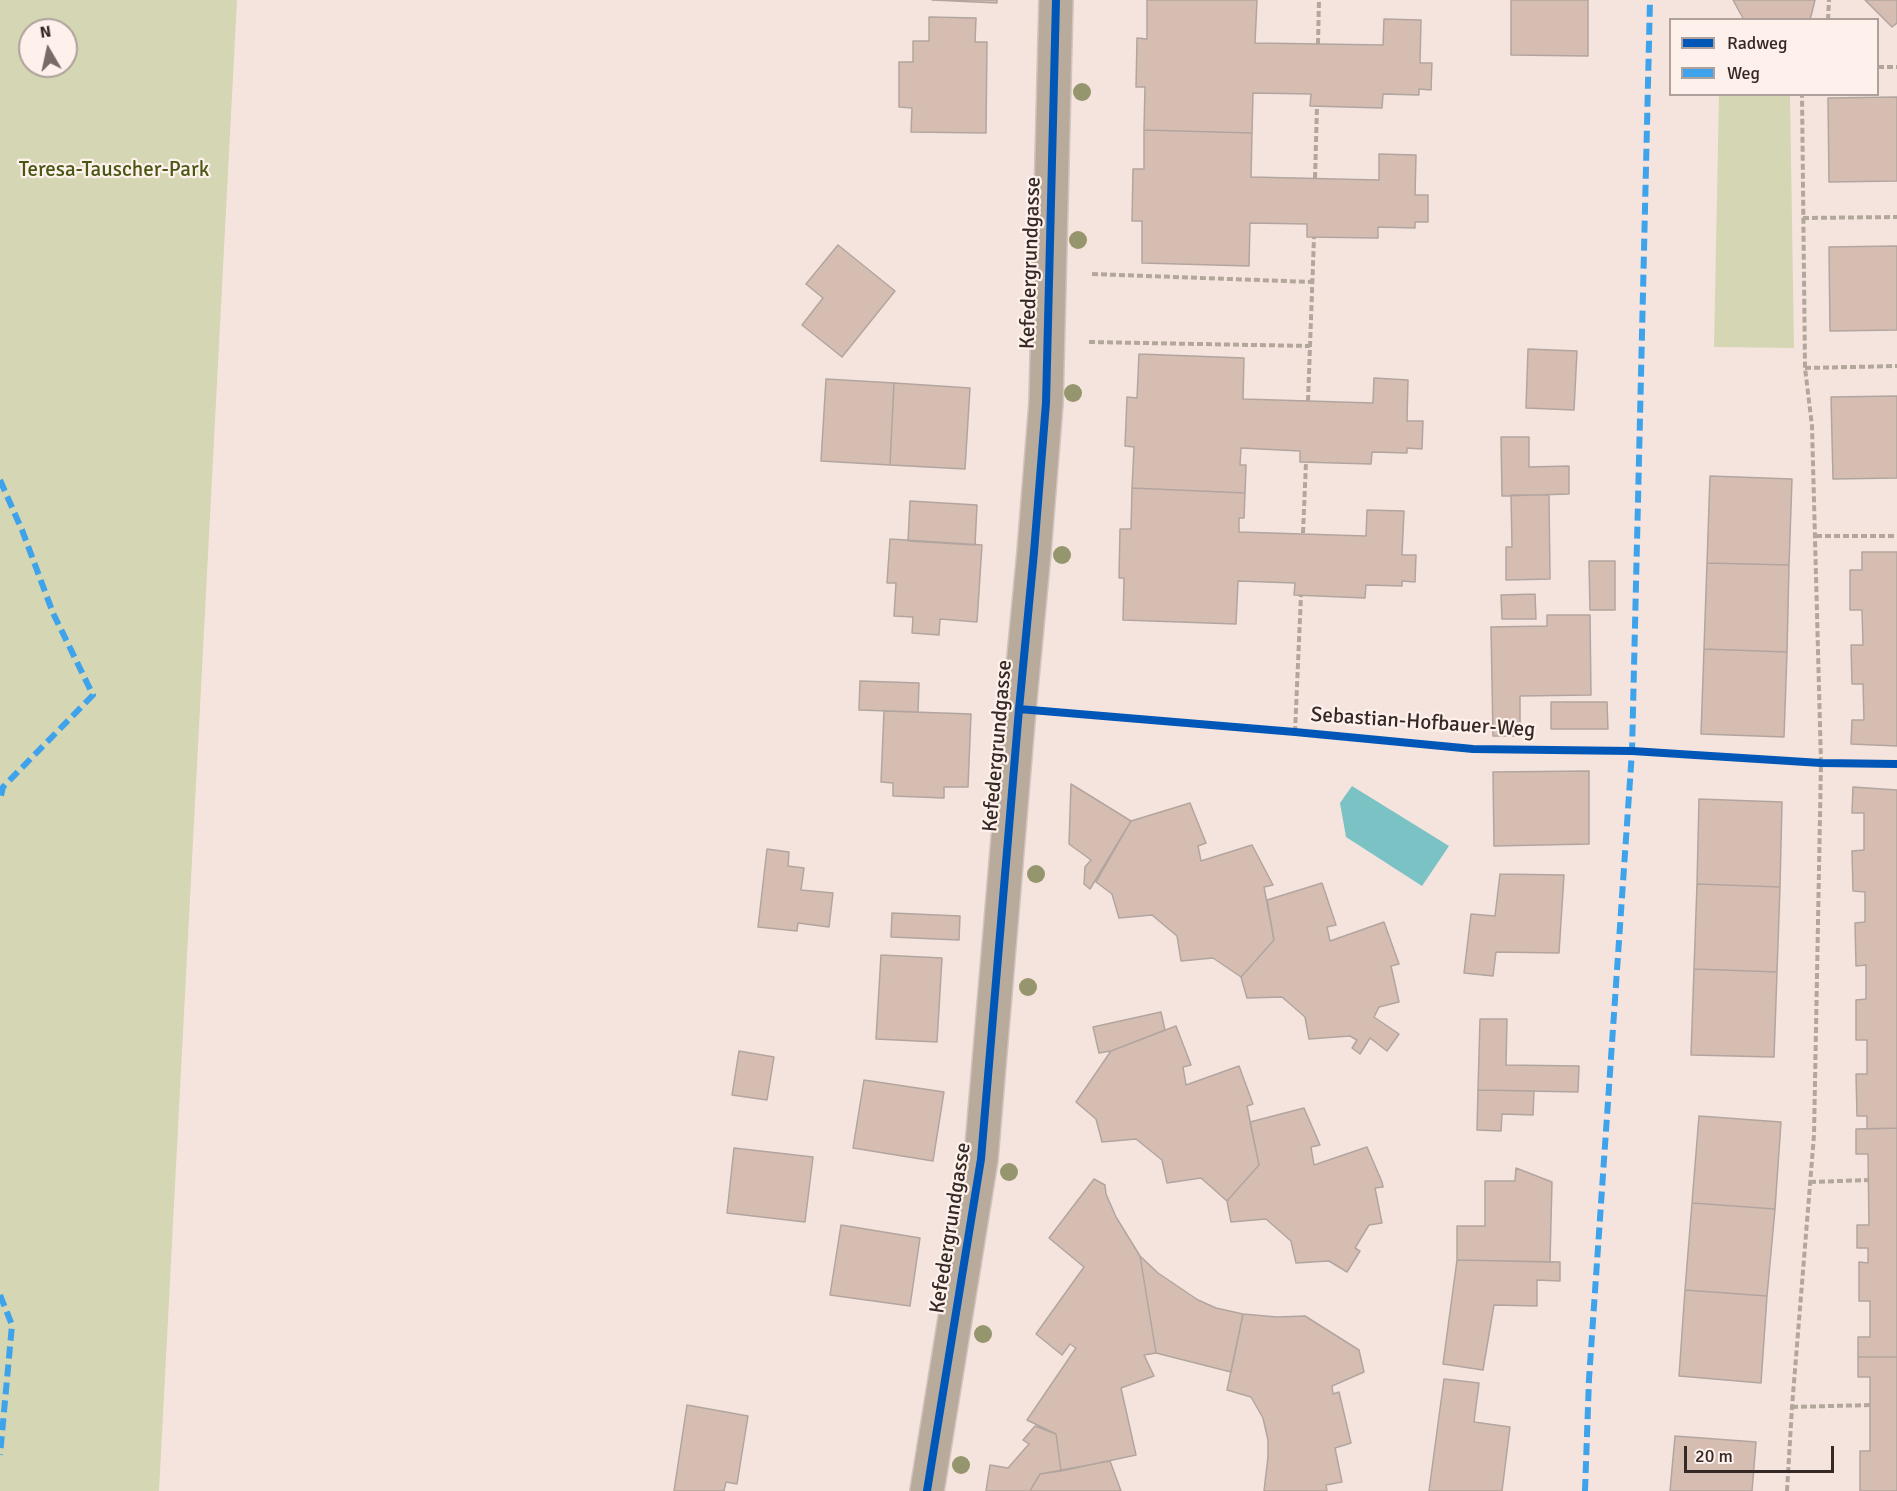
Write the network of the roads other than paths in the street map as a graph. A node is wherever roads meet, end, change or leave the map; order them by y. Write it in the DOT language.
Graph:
graph roads {
  1 [pos="1056,0"];
  2 [pos="927,1491"];
  1 -- 2 [label="street, Kefedergrundgasse"];
}
